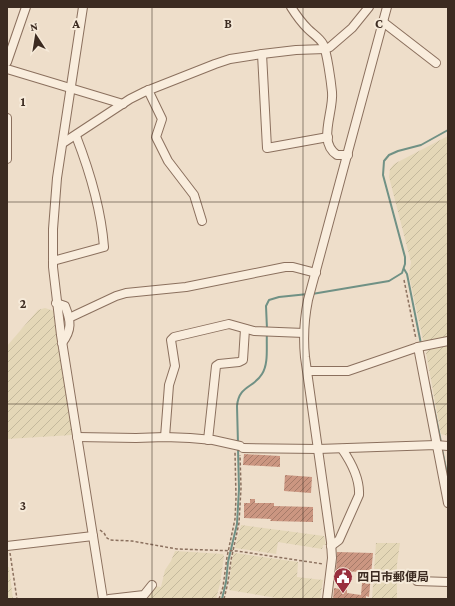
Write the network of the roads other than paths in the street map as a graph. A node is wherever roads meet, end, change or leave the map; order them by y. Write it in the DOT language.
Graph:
graph roads {
  1 [pos="26,7"];
  2 [pos="83,7"];
  3 [pos="291,7"];
  4 [pos="369,7"];
  5 [pos="388,7"];
  6 [pos="383,22"];
  7 [pos="326,49"];
  8 [pos="262,54"];
  9 [pos="7,62"];
  10 [pos="436,63"];
  11 [pos="7,70"];
  12 [pos="72,89"];
  13 [pos="148,90"];
  14 [pos="123,104"];
  15 [pos="7,118"];
  16 [pos="76,136"];
  17 [pos="328,137"];
  18 [pos="63,143"];
  19 [pos="348,155"];
  20 [pos="7,160"];
  21 [pos="202,221"];
  22 [pos="53,261"];
  23 [pos="316,273"];
  24 [pos="56,303"];
  25 [pos="69,318"];
  26 [pos="245,329"];
  27 [pos="304,333"];
  28 [pos="448,341"];
  29 [pos="62,343"];
  30 [pos="418,347"];
  31 [pos="308,371"];
  32 [pos="77,437"];
  33 [pos="165,437"];
  34 [pos="208,440"];
  35 [pos="436,445"];
  36 [pos="448,446"];
  37 [pos="342,448"];
  38 [pos="318,449"];
  39 [pos="448,503"];
  40 [pos="92,533"];
  41 [pos="8,546"];
  42 [pos="331,546"];
  43 [pos="417,581"];
  44 [pos="448,582"];
  45 [pos="152,585"];
  46 [pos="103,599"];
  47 [pos="109,599"];
  48 [pos="327,599"];
  1 -- 9 [label="street"];
  2 -- 12 [label="street"];
  3 -- 7 [label="street"];
  4 -- 7 [label="street"];
  5 -- 6 [label="street"];
  6 -- 10 [label="street"];
  6 -- 19 [label="street"];
  7 -- 8 [label="street"];
  7 -- 17 [label="street"];
  8 -- 13 [label="street"];
  8 -- 17 [label="street"];
  11 -- 12 [label="street"];
  12 -- 14 [label="street"];
  12 -- 18 [label="street"];
  13 -- 14 [label="street"];
  13 -- 21 [label="street"];
  14 -- 16 [label="street"];
  15 -- 20 [label="street"];
  16 -- 18 [label="street"];
  16 -- 22 [label="street"];
  17 -- 19 [label="street"];
  18 -- 22 [label="street"];
  19 -- 23 [label="street"];
  22 -- 24 [label="street"];
  23 -- 25 [label="street"];
  23 -- 27 [label="street"];
  24 -- 25 [label="street"];
  24 -- 29 [label="street"];
  25 -- 29 [label="street"];
  26 -- 27 [label="street"];
  26 -- 33 [label="street"];
  26 -- 34 [label="street"];
  27 -- 31 [label="street"];
  28 -- 30 [label="street"];
  29 -- 32 [label="street"];
  30 -- 31 [label="street"];
  30 -- 35 [label="street"];
  31 -- 38 [label="street"];
  32 -- 33 [label="street"];
  32 -- 40 [label="street"];
  33 -- 34 [label="street"];
  34 -- 38 [label="street"];
  35 -- 36 [label="street"];
  35 -- 37 [label="street"];
  35 -- 39 [label="street"];
  37 -- 38 [label="street"];
  37 -- 42 [label="street"];
  38 -- 42 [label="street"];
  40 -- 41 [label="street"];
  40 -- 46 [label="street"];
  42 -- 48 [label="street"];
  43 -- 44 [label="street"];
  45 -- 47 [label="street"];
}
